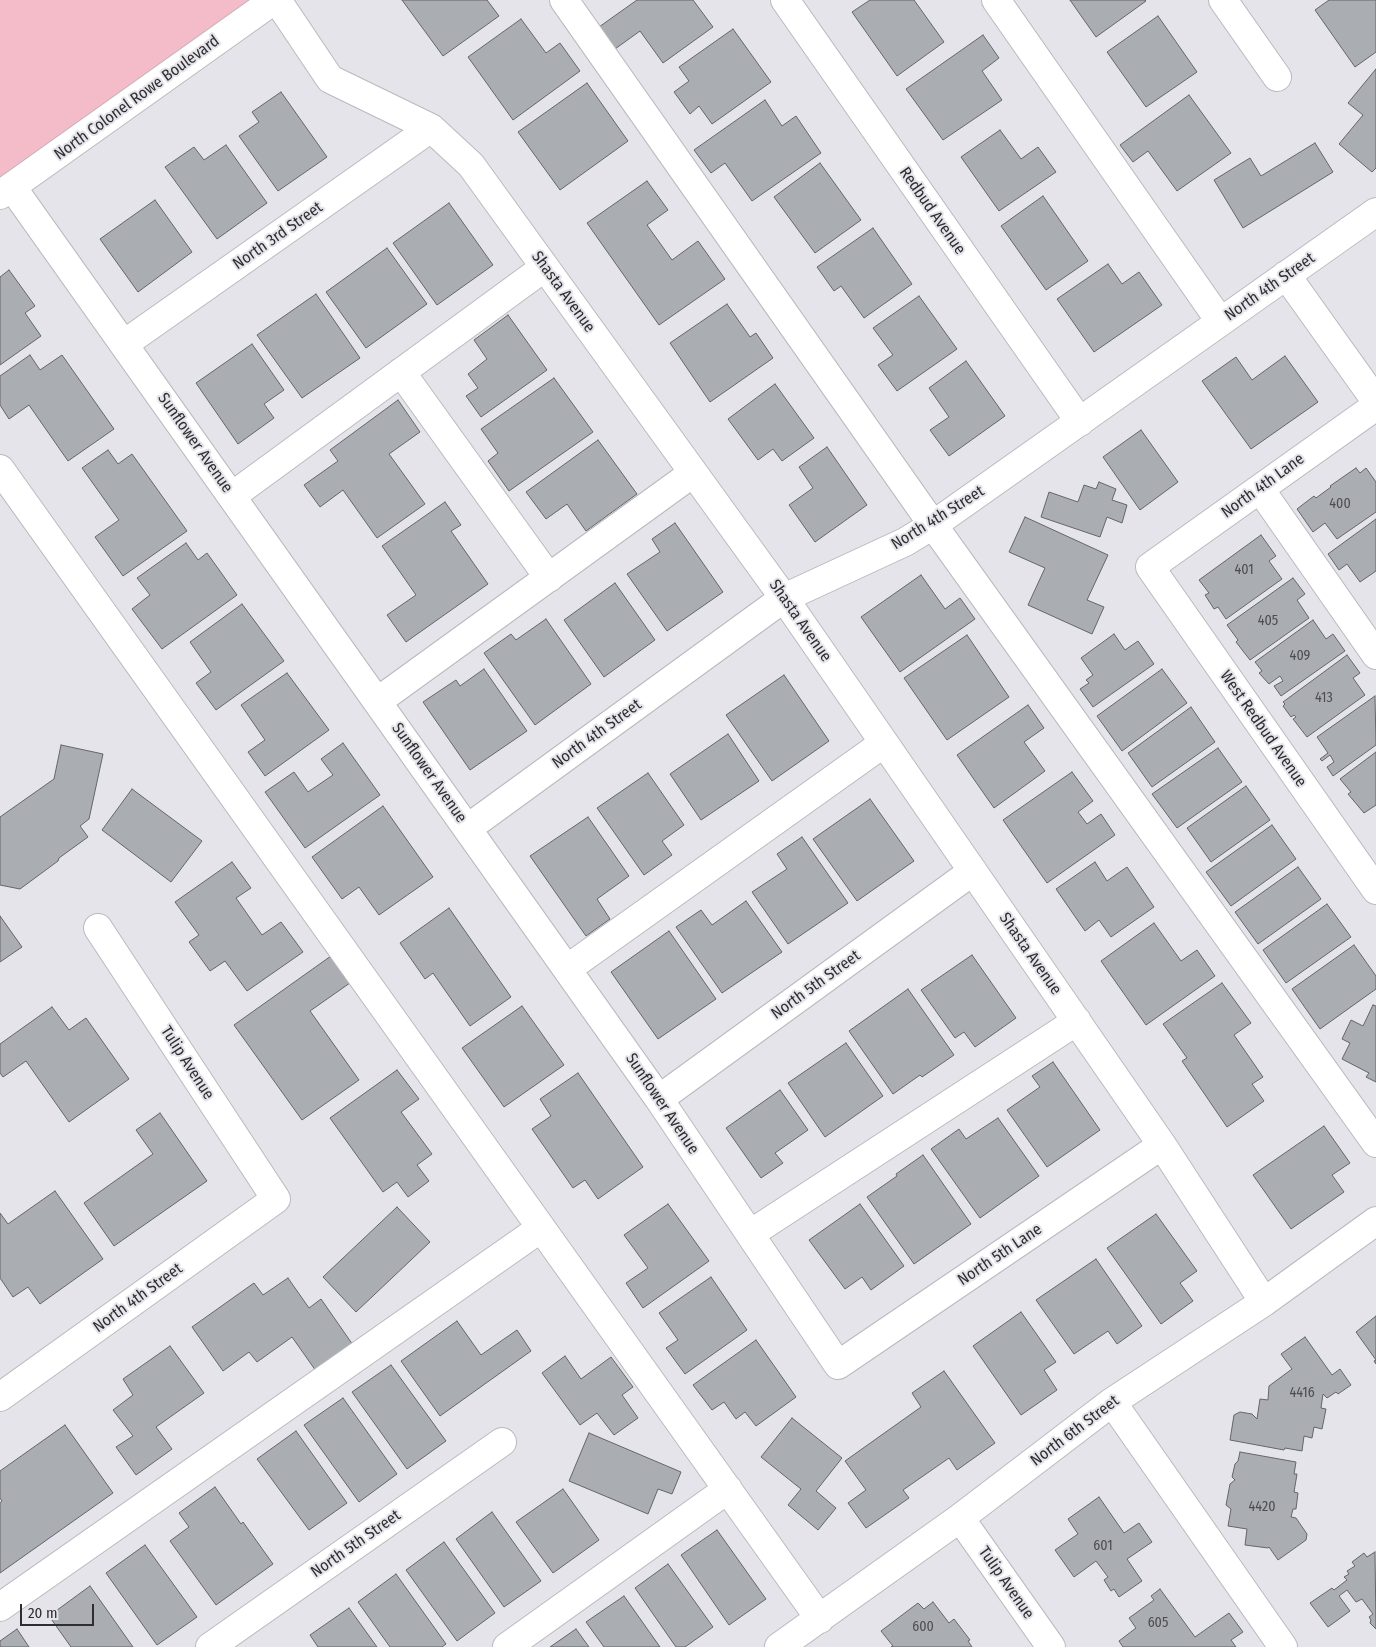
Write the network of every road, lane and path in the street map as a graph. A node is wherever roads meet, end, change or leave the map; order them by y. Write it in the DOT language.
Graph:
graph roads {
  1 [pos="275,0"];
  2 [pos="564,0"];
  3 [pos="785,0"];
  4 [pos="996,0"];
  5 [pos="1223,0"];
  6 [pos="1277,77"];
  7 [pos="431,128"];
  8 [pos="6,191"];
  9 [pos="1376,212"];
  10 [pos="545,267"];
  11 [pos="1286,276"];
  12 [pos="1220,321"];
  13 [pos="124,344"];
  14 [pos="400,372"];
  15 [pos="1376,401"];
  16 [pos="1376,406"];
  17 [pos="1080,422"];
  18 [pos="0,469"];
  19 [pos="694,473"];
  20 [pos="1260,489"];
  21 [pos="232,496"];
  22 [pos="933,525"];
  23 [pos="1150,567"];
  24 [pos="549,578"];
  25 [pos="784,598"];
  26 [pos="1376,655"];
  27 [pos="378,701"];
  28 [pos="884,743"];
  29 [pos="468,828"];
  30 [pos="973,871"];
  31 [pos="1376,890"];
  32 [pos="98,928"];
  33 [pos="567,969"];
  34 [pos="1077,1021"];
  35 [pos="659,1099"];
  36 [pos="1376,1143"];
  37 [pos="1162,1145"];
  38 [pos="276,1199"];
  39 [pos="1376,1221"];
  40 [pos="542,1228"];
  41 [pos="750,1234"];
  42 [pos="1264,1302"];
  43 [pos="838,1365"];
  44 [pos="0,1397"];
  45 [pos="1112,1402"];
  46 [pos="502,1442"];
  47 [pos="728,1489"];
  48 [pos="960,1518"];
  49 [pos="0,1606"];
  50 [pos="813,1632"];
  51 [pos="210,1647"];
  52 [pos="507,1647"];
  53 [pos="779,1647"];
  54 [pos="1051,1647"];
  55 [pos="1283,1647"];
  1 -- 7 [label="street, Shasta Avenue"];
  1 -- 8 [label="street, North Colonel Rowe Boulevard"];
  2 -- 22 [label="street"];
  3 -- 17 [label="street, Redbud Avenue"];
  4 -- 12 [label="street"];
  5 -- 6 [label="street"];
  7 -- 10 [label="street, Shasta Avenue"];
  7 -- 13 [label="street, North 3rd Street"];
  8 -- 13 [label="street, Sunflower Avenue"];
  9 -- 11 [label="street, North 4th Street"];
  10 -- 14 [label="street"];
  10 -- 19 [label="street, Shasta Avenue"];
  11 -- 12 [label="street, North 4th Street"];
  11 -- 15 [label="street"];
  12 -- 17 [label="street, North 4th Street"];
  13 -- 21 [label="street, Sunflower Avenue"];
  14 -- 21 [label="street"];
  14 -- 24 [label="street"];
  16 -- 20 [label="street, North 4th Lane"];
  17 -- 22 [label="street, North 4th Street"];
  18 -- 40 [label="street"];
  19 -- 24 [label="street"];
  19 -- 25 [label="street, Shasta Avenue"];
  20 -- 23 [label="street, North 4th Lane"];
  20 -- 26 [label="street"];
  21 -- 27 [label="street, Sunflower Avenue"];
  22 -- 25 [label="street, North 4th Street"];
  22 -- 36 [label="street"];
  23 -- 31 [label="street, West Redbud Avenue"];
  24 -- 27 [label="street"];
  25 -- 28 [label="street, Shasta Avenue"];
  25 -- 29 [label="street, North 4th Street"];
  27 -- 29 [label="street, Sunflower Avenue"];
  28 -- 30 [label="street, Shasta Avenue"];
  28 -- 33 [label="street"];
  29 -- 33 [label="street, Sunflower Avenue"];
  30 -- 34 [label="street, Shasta Avenue"];
  30 -- 35 [label="street, North 5th Street"];
  32 -- 38 [label="street, Tulip Avenue"];
  33 -- 35 [label="street, Sunflower Avenue"];
  34 -- 37 [label="street, Shasta Avenue"];
  34 -- 41 [label="street"];
  35 -- 41 [label="street, Sunflower Avenue"];
  37 -- 42 [label="street, Shasta Avenue"];
  37 -- 43 [label="street, North 5th Lane"];
  38 -- 44 [label="street, North 4th Street"];
  39 -- 42 [label="street, North 6th Street"];
  40 -- 47 [label="street"];
  40 -- 49 [label="street"];
  41 -- 43 [label="street, Sunflower Avenue"];
  42 -- 45 [label="street, North 6th Street"];
  45 -- 48 [label="street, North 6th Street"];
  45 -- 55 [label="street"];
  46 -- 51 [label="street, North 5th Street"];
  47 -- 50 [label="street"];
  47 -- 52 [label="street"];
  48 -- 50 [label="street, North 6th Street"];
  48 -- 54 [label="street, Tulip Avenue"];
  50 -- 53 [label="street, North 6th Street"];
}
